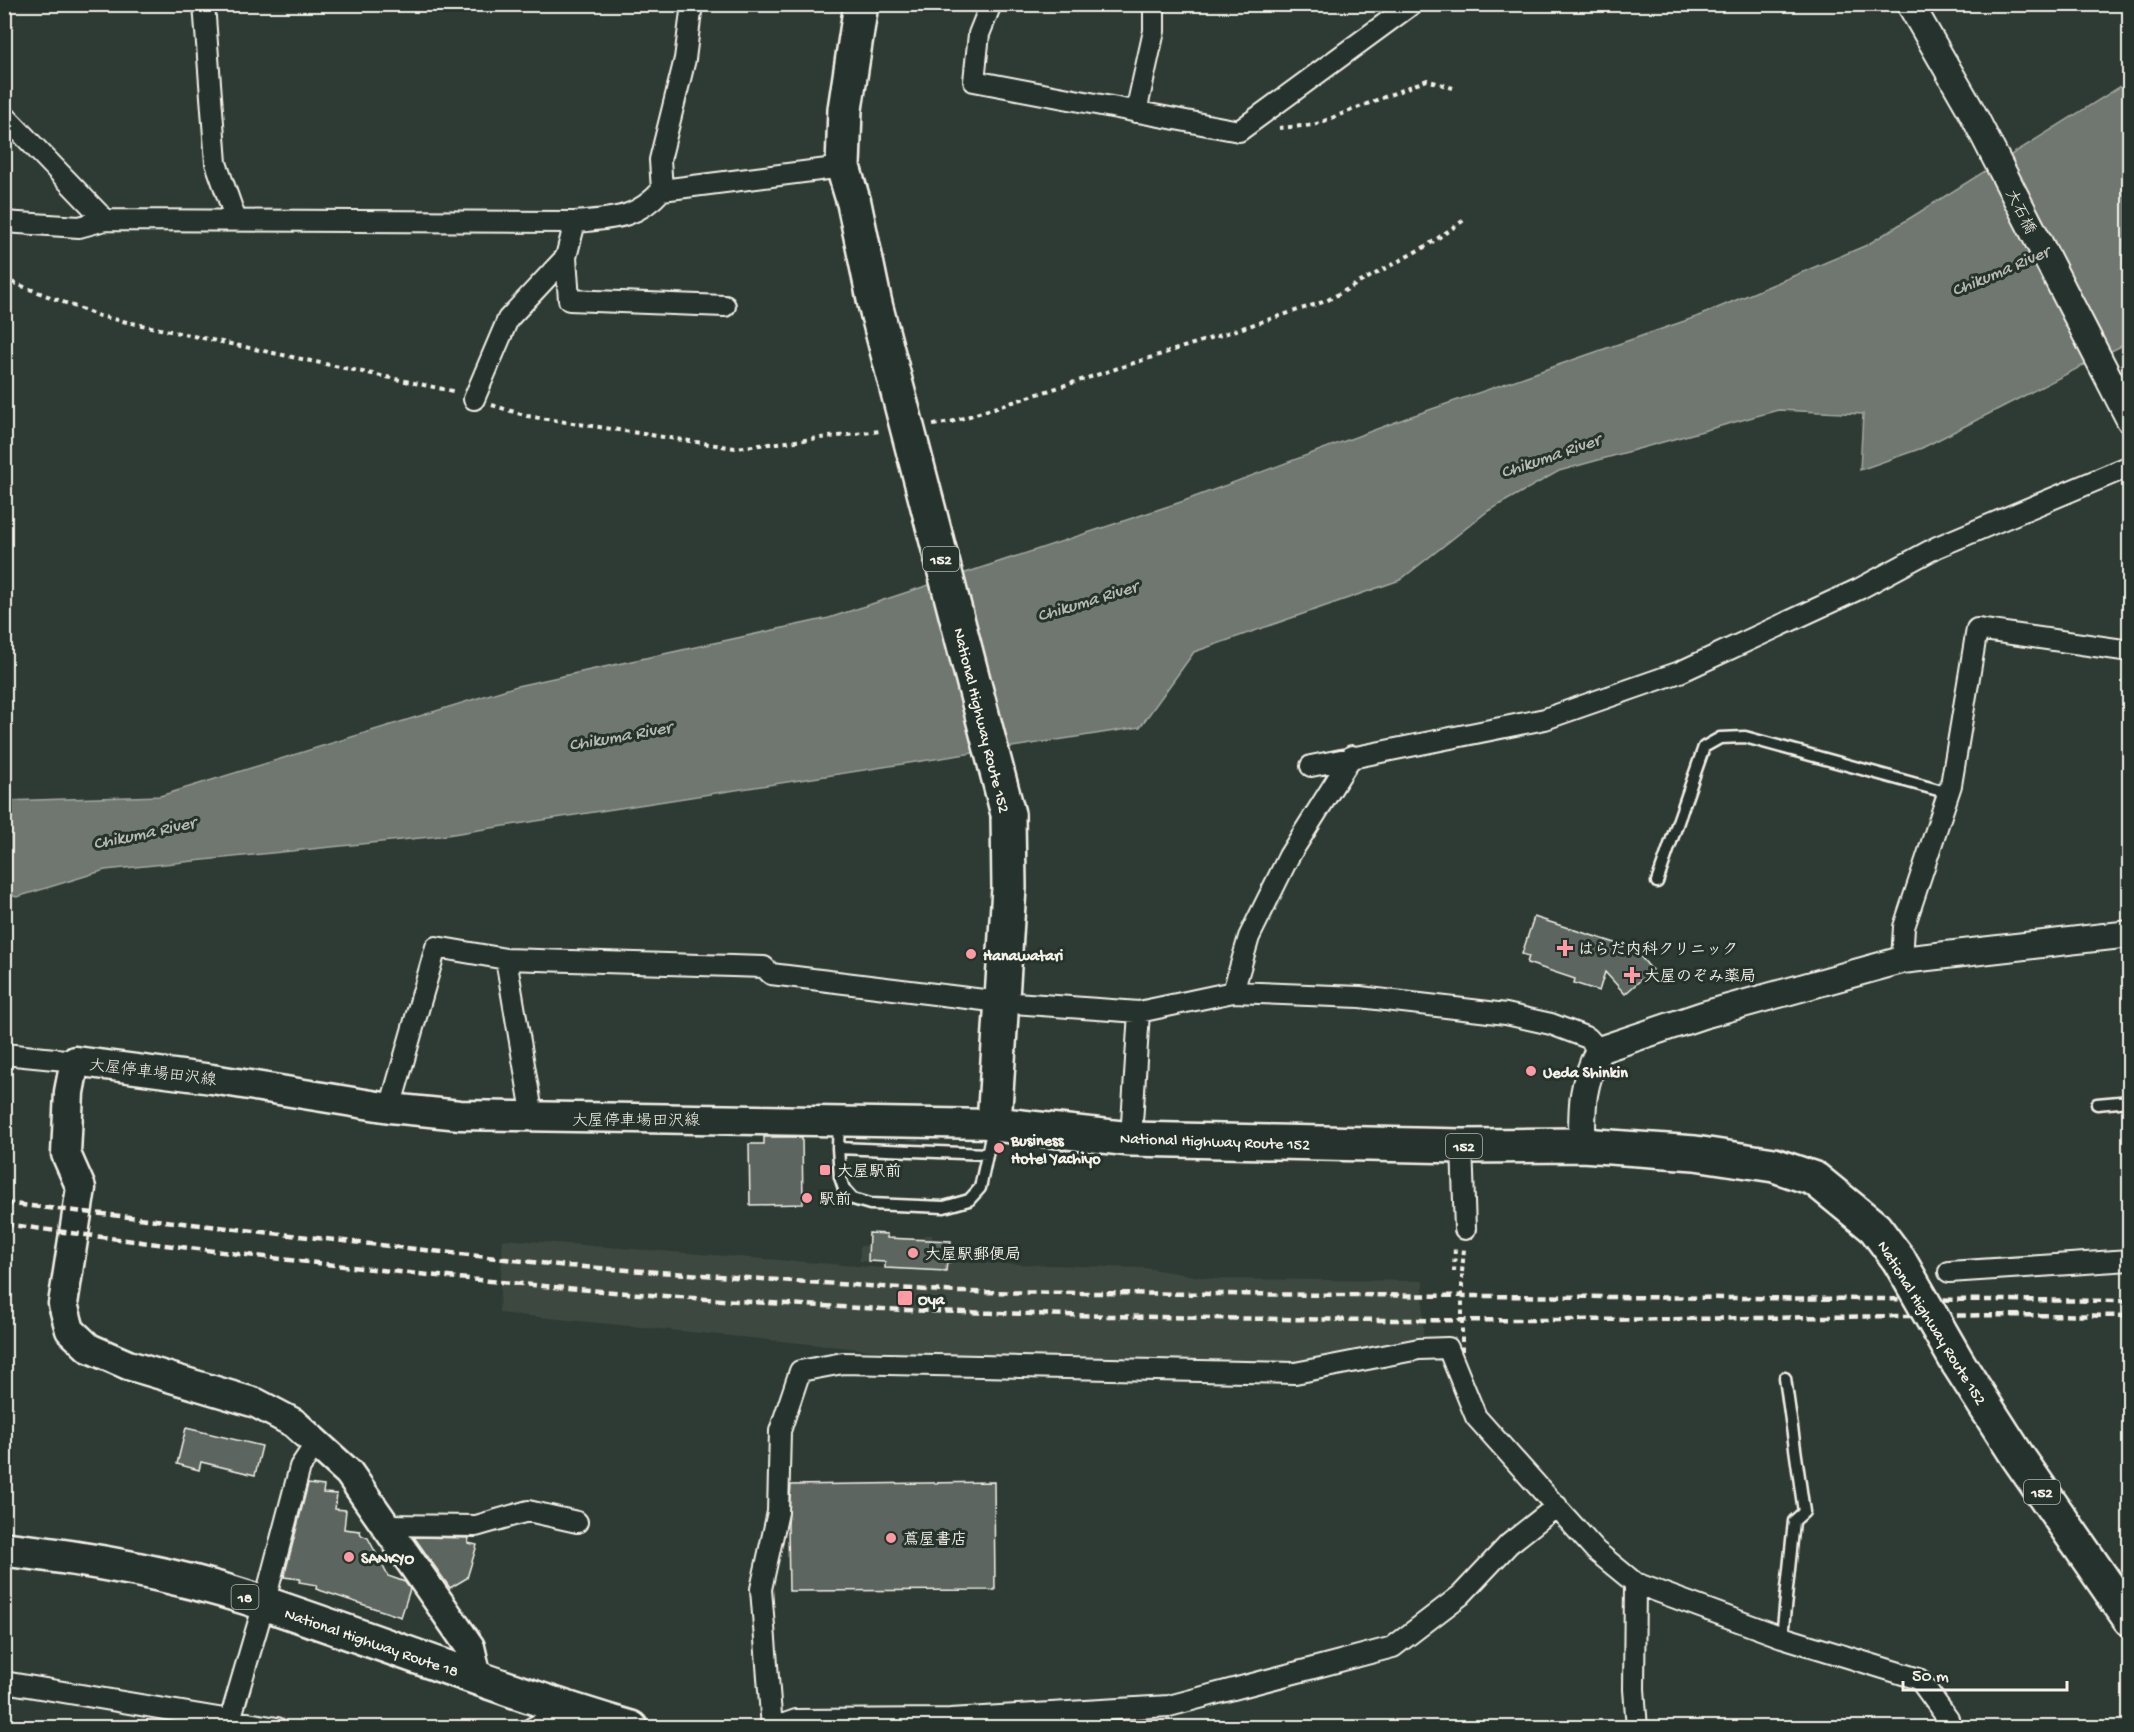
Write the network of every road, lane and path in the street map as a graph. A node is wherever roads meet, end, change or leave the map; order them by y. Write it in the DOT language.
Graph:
graph roads {
  1 [pos="204,4"];
  2 [pos="692,4"];
  3 [pos="861,4"];
  4 [pos="991,4"];
  5 [pos="1154,4"];
  6 [pos="1412,4"];
  7 [pos="1910,4"];
  8 [pos="1453,88"];
  9 [pos="1136,112"];
  10 [pos="4,115"];
  11 [pos="1239,131"];
  12 [pos="843,167"];
  13 [pos="662,190"];
  14 [pos="105,220"];
  15 [pos="236,220"];
  16 [pos="1464,220"];
  17 [pos="4,222"];
  18 [pos="575,222"];
  19 [pos="566,257"];
  20 [pos="4,279"];
  21 [pos="724,306"];
  22 [pos="474,399"];
  23 [pos="2130,420"];
  24 [pos="928,425"];
  25 [pos="883,431"];
  26 [pos="2130,466"];
  27 [pos="2130,651"];
  28 [pos="1352,756"];
  29 [pos="1311,766"];
  30 [pos="1949,793"];
  31 [pos="1657,882"];
  32 [pos="2130,934"];
  33 [pos="506,959"];
  34 [pos="1902,960"];
  35 [pos="1233,992"];
  36 [pos="1000,1002"];
  37 [pos="1139,1012"];
  38 [pos="1599,1050"];
  39 [pos="4,1054"];
  40 [pos="75,1061"];
  41 [pos="2130,1101"];
  42 [pos="2097,1104"];
  43 [pos="390,1108"];
  44 [pos="533,1118"];
  45 [pos="838,1134"];
  46 [pos="990,1139"];
  47 [pos="1131,1139"];
  48 [pos="1582,1145"];
  49 [pos="1462,1146"];
  50 [pos="1465,1229"];
  51 [pos="2130,1260"];
  52 [pos="1462,1272"];
  53 [pos="1949,1272"];
  54 [pos="1462,1352"];
  55 [pos="1785,1378"];
  56 [pos="316,1443"];
  57 [pos="1557,1506"];
  58 [pos="577,1522"];
  59 [pos="383,1525"];
  60 [pos="4,1549"];
  61 [pos="1635,1583"];
  62 [pos="264,1604"];
  63 [pos="2130,1619"];
  64 [pos="1782,1637"];
  65 [pos="477,1677"];
  66 [pos="4,1682"];
  67 [pos="569,1710"];
  68 [pos="230,1720"];
  69 [pos="277,1728"];
  70 [pos="532,1728"];
  71 [pos="630,1728"];
  72 [pos="773,1728"];
  73 [pos="1637,1728"];
  74 [pos="1951,1728"];
  1 -- 15 [label="street"];
  2 -- 13 [label="street"];
  3 -- 12 [label="highway, National Highway Route 152 / 152"];
  4 -- 9 [label="street"];
  5 -- 9 [label="street"];
  6 -- 11 [label="street"];
  7 -- 23 [label="street, 大石橋"];
  8 -- 11 [label="path"];
  9 -- 11 [label="street"];
  10 -- 14 [label="street"];
  12 -- 13 [label="street"];
  12 -- 36 [label="highway, National Highway Route 152 / 152, bridge"];
  13 -- 18 [label="street"];
  14 -- 15 [label="street"];
  14 -- 17 [label="street"];
  15 -- 18 [label="street"];
  16 -- 24 [label="path"];
  18 -- 19 [label="street"];
  19 -- 21 [label="street"];
  19 -- 22 [label="street"];
  20 -- 22 [label="path"];
  22 -- 25 [label="path"];
  26 -- 28 [label="street"];
  27 -- 30 [label="street"];
  28 -- 29 [label="street"];
  28 -- 35 [label="street"];
  30 -- 31 [label="lane"];
  30 -- 34 [label="street"];
  32 -- 34 [label="street"];
  33 -- 36 [label="street"];
  33 -- 43 [label="street"];
  33 -- 44 [label="street"];
  34 -- 38 [label="street"];
  35 -- 37 [label="street"];
  35 -- 38 [label="street"];
  36 -- 37 [label="street"];
  36 -- 46 [label="highway, National Highway Route 152 / 152"];
  37 -- 47 [label="street"];
  38 -- 48 [label="street"];
  39 -- 40 [label="street"];
  40 -- 43 [label="main road, 大屋停車場田沢線"];
  40 -- 56 [label="main road, 大屋停車場田沢線"];
  41 -- 42 [label="lane"];
  43 -- 44 [label="main road, 大屋停車場田沢線"];
  44 -- 45 [label="main road, 大屋停車場田沢線"];
  45 -- 46 [label="main road, 大屋停車場田沢線"];
  45 -- 46 [label="lane"];
  46 -- 47 [label="highway, National Highway Route 152 / 152"];
  47 -- 49 [label="highway, National Highway Route 152 / 152"];
  48 -- 49 [label="highway, National Highway Route 152 / 152"];
  48 -- 63 [label="highway, National Highway Route 152 / 152, bridge"];
  49 -- 50 [label="street"];
  51 -- 53 [label="street"];
  52 -- 54 [label="path, bridge"];
  55 -- 64 [label="lane"];
  56 -- 59 [label="main road, 大屋停車場田沢線"];
  56 -- 62 [label="street"];
  57 -- 61 [label="street"];
  57 -- 72 [label="street"];
  57 -- 72 [label="street"];
  58 -- 59 [label="street"];
  59 -- 65 [label="main road, 大屋停車場田沢線"];
  60 -- 62 [label="highway, National Highway Route 18 / 18"];
  61 -- 64 [label="street"];
  61 -- 73 [label="street"];
  62 -- 65 [label="highway, National Highway Route 18 / 18"];
  62 -- 68 [label="street"];
  64 -- 74 [label="street"];
  65 -- 67 [label="highway, National Highway Route 18 / 18"];
  66 -- 68 [label="street"];
  67 -- 70 [label="street"];
  67 -- 71 [label="highway, National Highway Route 18 / 18"];
  68 -- 69 [label="street"];
}
